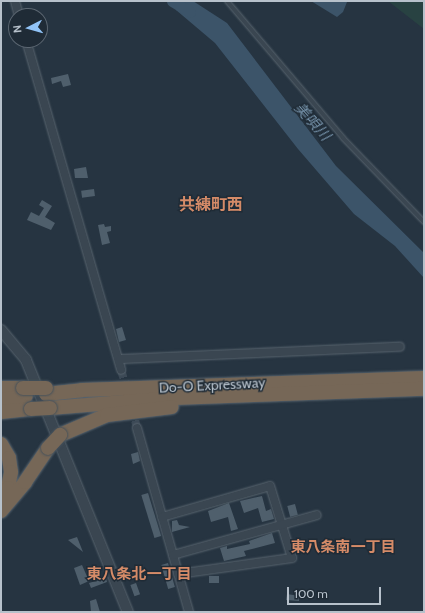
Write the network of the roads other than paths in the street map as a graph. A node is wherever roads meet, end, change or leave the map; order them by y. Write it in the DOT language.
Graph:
graph roads {
  1 [pos="227,1"];
  2 [pos="28,48"];
  3 [pos="424,222"];
  4 [pos="1,330"];
  5 [pos="400,346"];
  6 [pos="120,359"];
  7 [pos="121,370"];
  8 [pos="424,378"];
  9 [pos="405,383"];
  10 [pos="1,388"];
  11 [pos="424,389"];
  12 [pos="334,390"];
  13 [pos="47,397"];
  14 [pos="27,398"];
  15 [pos="1,400"];
  16 [pos="1,412"];
  17 [pos="137,428"];
  18 [pos="1,444"];
  19 [pos="1,499"];
  20 [pos="1,511"];
  21 [pos="317,515"];
  22 [pos="162,517"];
  23 [pos="282,524"];
  24 [pos="172,555"];
  25 [pos="178,574"];
  26 [pos="128,612"];
  27 [pos="189,612"];
  1 -- 3 [label="lane"];
  2 -- 6 [label="street"];
  4 -- 26 [label="street"];
  5 -- 6 [label="street"];
  6 -- 7 [label="street"];
  8 -- 9 [label="highway, Do-O Expressway"];
  9 -- 11 [label="highway, Do-O Expressway"];
  9 -- 12 [label="highway, Do-O Expressway"];
  9 -- 13 [label="highway, Do-O Expressway"];
  10 -- 14 [label="highway"];
  12 -- 13 [label="highway, Do-O Expressway"];
  12 -- 20 [label="highway, bridge"];
  13 -- 14 [label="highway, Do-O Expressway"];
  14 -- 15 [label="highway, Do-O Expressway"];
  14 -- 16 [label="highway, Do-O Expressway"];
  17 -- 22 [label="street"];
  18 -- 19 [label="highway"];
  21 -- 23 [label="street"];
  22 -- 23 [label="street"];
  22 -- 24 [label="street"];
  23 -- 24 [label="street"];
  23 -- 25 [label="street"];
  24 -- 25 [label="street"];
  25 -- 27 [label="street"];
}
